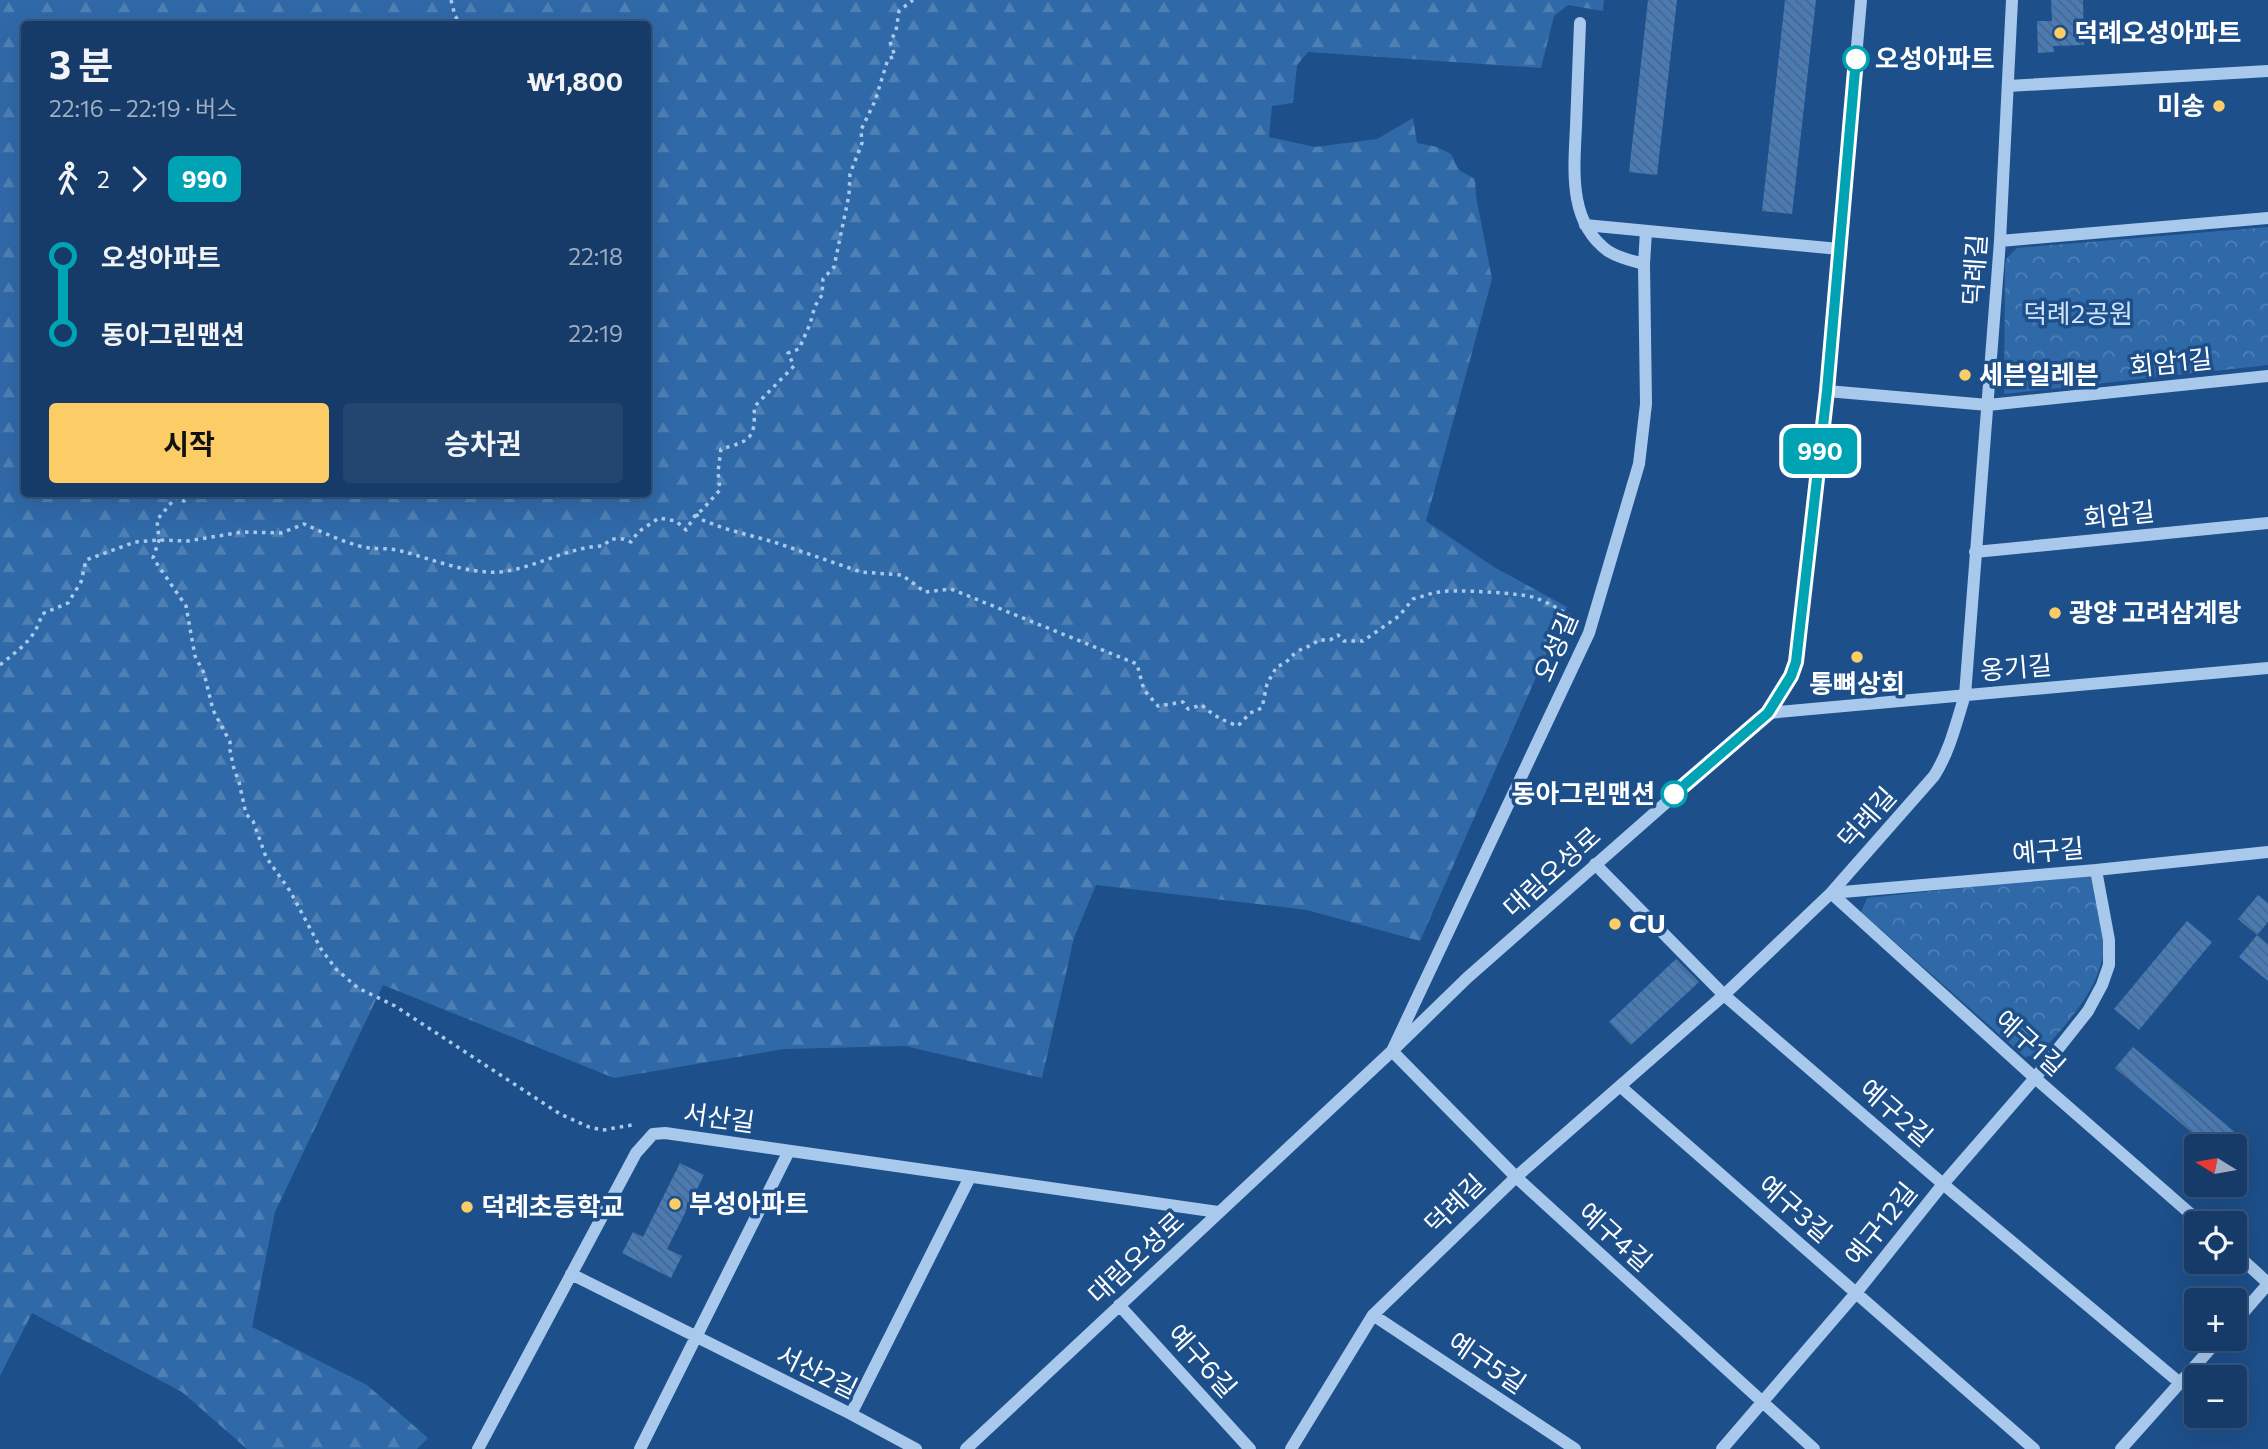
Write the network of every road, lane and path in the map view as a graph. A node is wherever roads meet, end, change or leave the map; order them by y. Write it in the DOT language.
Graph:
graph roads {
  1 [pos="451,0"];
  2 [pos="913,0"];
  3 [pos="1861,0"];
  4 [pos="2012,0"];
  5 [pos="455,16"];
  6 [pos="453,21"];
  7 [pos="459,21"];
  8 [pos="1580,23"];
  9 [pos="2268,71"];
  10 [pos="2008,86"];
  11 [pos="2268,218"];
  12 [pos="1585,225"];
  13 [pos="1646,231"];
  14 [pos="2000,241"];
  15 [pos="1839,249"];
  16 [pos="1644,264"];
  17 [pos="2268,376"];
  18 [pos="1827,391"];
  19 [pos="1988,405"];
  20 [pos="176,497"];
  21 [pos="696,514"];
  22 [pos="2268,523"];
  23 [pos="159,540"];
  24 [pos="1975,552"];
  25 [pos="1577,632"];
  26 [pos="0,665"];
  27 [pos="2268,668"];
  28 [pos="1965,695"];
  29 [pos="1768,713"];
  30 [pos="2268,852"];
  31 [pos="1595,864"];
  32 [pos="2096,870"];
  33 [pos="1831,893"];
  34 [pos="1724,995"];
  35 [pos="1392,1051"];
  36 [pos="2035,1078"];
  37 [pos="1620,1087"];
  38 [pos="632,1125"];
  39 [pos="789,1151"];
  40 [pos="970,1177"];
  41 [pos="1516,1177"];
  42 [pos="1943,1184"];
  43 [pos="2188,1211"];
  44 [pos="1219,1212"];
  45 [pos="2247,1264"];
  46 [pos="571,1273"];
  47 [pos="2268,1283"];
  48 [pos="1856,1293"];
  49 [pos="1119,1304"];
  50 [pos="2247,1308"];
  51 [pos="1373,1315"];
  52 [pos="696,1338"];
  53 [pos="2209,1351"];
  54 [pos="2180,1383"];
  55 [pos="1762,1402"];
  56 [pos="851,1414"];
  57 [pos="478,1449"];
  58 [pos="640,1449"];
  59 [pos="916,1449"];
  60 [pos="966,1449"];
  61 [pos="1250,1449"];
  62 [pos="1291,1449"];
  63 [pos="1575,1449"];
  64 [pos="1722,1449"];
  65 [pos="1814,1449"];
  66 [pos="2034,1449"];
  67 [pos="2121,1449"];
  1 -- 5 [label="path"];
  2 -- 21 [label="path"];
  3 -- 15 [label="street, 대림오성로"];
  4 -- 10 [label="street, 덕례길"];
  5 -- 6 [label="path"];
  5 -- 7 [label="path"];
  8 -- 12 [label="street"];
  9 -- 10 [label="street"];
  10 -- 14 [label="street, 덕례길"];
  11 -- 14 [label="street"];
  12 -- 13 [label="street"];
  12 -- 16 [label="street"];
  13 -- 15 [label="street"];
  13 -- 16 [label="street, 오성길"];
  14 -- 19 [label="street, 덕례길"];
  15 -- 18 [label="street, 대림오성로"];
  16 -- 35 [label="street, 오성길"];
  17 -- 19 [label="street, 회암1길"];
  18 -- 19 [label="street, 회암1길"];
  18 -- 29 [label="street, 대림오성로"];
  19 -- 24 [label="street, 덕례길"];
  20 -- 23 [label="path"];
  21 -- 23 [label="path"];
  21 -- 25 [label="path"];
  22 -- 24 [label="street, 회암길"];
  23 -- 26 [label="path"];
  23 -- 38 [label="path"];
  24 -- 28 [label="street, 덕례길"];
  27 -- 28 [label="street, 옹기길"];
  28 -- 29 [label="street, 옹기길"];
  28 -- 33 [label="street, 덕례길"];
  29 -- 31 [label="street, 대림오성로"];
  30 -- 32 [label="street, 예구길"];
  31 -- 34 [label="street, 예구2길"];
  31 -- 35 [label="street, 대림오성로"];
  32 -- 33 [label="street, 예구길"];
  32 -- 36 [label="street, 예구12길"];
  33 -- 34 [label="street, 덕례길"];
  33 -- 36 [label="street, 예구1길"];
  34 -- 37 [label="street, 덕례길"];
  34 -- 42 [label="street, 예구2길"];
  35 -- 41 [label="street, 예구4길"];
  35 -- 44 [label="street, 대림오성로"];
  36 -- 42 [label="street, 예구12길"];
  36 -- 43 [label="street, 예구1길"];
  37 -- 41 [label="street, 덕례길"];
  37 -- 48 [label="street, 예구3길"];
  39 -- 40 [label="street, 서산길"];
  39 -- 46 [label="street, 서산길"];
  39 -- 52 [label="street"];
  40 -- 44 [label="street, 서산길"];
  40 -- 56 [label="street"];
  41 -- 51 [label="street, 덕례길"];
  41 -- 55 [label="street, 예구4길"];
  42 -- 48 [label="street, 예구12길"];
  42 -- 54 [label="street, 예구2길"];
  44 -- 49 [label="street, 대림오성로"];
  45 -- 47 [label="street"];
  46 -- 52 [label="street, 서산2길"];
  46 -- 57 [label="street, 서산길"];
  47 -- 50 [label="street"];
  48 -- 55 [label="street, 예구12길"];
  48 -- 66 [label="street, 예구3길"];
  49 -- 60 [label="street, 대림오성로"];
  49 -- 61 [label="street, 예구6길"];
  51 -- 62 [label="street, 덕례길"];
  51 -- 63 [label="street, 예구5길"];
  52 -- 56 [label="street, 서산2길"];
  52 -- 58 [label="street"];
  53 -- 54 [label="street"];
  54 -- 67 [label="street"];
  55 -- 64 [label="street, 예구12길"];
  55 -- 65 [label="street, 예구4길"];
  56 -- 59 [label="street, 서산2길"];
}
